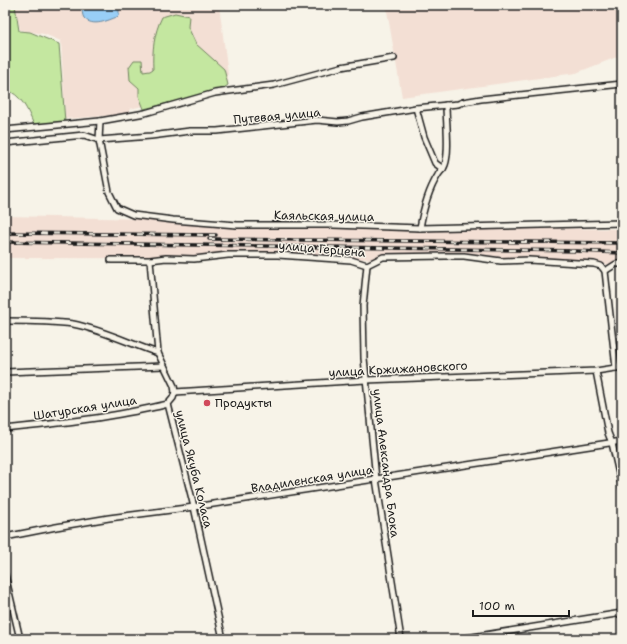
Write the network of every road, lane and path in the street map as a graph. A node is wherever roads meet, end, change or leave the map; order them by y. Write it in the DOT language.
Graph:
graph roads {
  1 [pos="394,58"];
  2 [pos="622,84"];
  3 [pos="446,105"];
  4 [pos="416,108"];
  5 [pos="100,121"];
  6 [pos="5,130"];
  7 [pos="99,140"];
  8 [pos="5,143"];
  9 [pos="442,169"];
  10 [pos="622,223"];
  11 [pos="420,228"];
  12 [pos="111,260"];
  13 [pos="150,260"];
  14 [pos="622,264"];
  15 [pos="366,265"];
  16 [pos="605,270"];
  17 [pos="5,320"];
  18 [pos="158,353"];
  19 [pos="164,366"];
  20 [pos="619,367"];
  21 [pos="596,371"];
  22 [pos="5,372"];
  23 [pos="366,380"];
  24 [pos="175,392"];
  25 [pos="168,404"];
  26 [pos="5,429"];
  27 [pos="622,441"];
  28 [pos="612,443"];
  29 [pos="376,479"];
  30 [pos="622,487"];
  31 [pos="194,508"];
  32 [pos="5,538"];
  33 [pos="5,575"];
  34 [pos="622,612"];
  35 [pos="20,639"];
  36 [pos="223,639"];
  37 [pos="401,639"];
  38 [pos="460,639"];
  1 -- 5 [label="street"];
  2 -- 3 [label="street, Путевая улица"];
  3 -- 4 [label="street, Путевая улица"];
  3 -- 9 [label="street"];
  4 -- 7 [label="street, Путевая улица"];
  4 -- 9 [label="street"];
  5 -- 6 [label="street"];
  5 -- 7 [label="street, Каяльская улица"];
  7 -- 8 [label="street, Путевая улица"];
  7 -- 11 [label="street, Каяльская улица"];
  9 -- 11 [label="street"];
  10 -- 11 [label="street, Каяльская улица"];
  12 -- 13 [label="street, улица Герцена"];
  13 -- 15 [label="street, улица Герцена"];
  13 -- 18 [label="street"];
  14 -- 16 [label="street"];
  15 -- 16 [label="street, улица Герцена"];
  15 -- 23 [label="street, улица Александра Блока"];
  16 -- 20 [label="street"];
  17 -- 18 [label="street"];
  18 -- 19 [label="street"];
  19 -- 22 [label="street"];
  19 -- 24 [label="street"];
  20 -- 21 [label="street, улица Кржижановского"];
  21 -- 23 [label="street, улица Кржижановского"];
  21 -- 28 [label="street"];
  23 -- 24 [label="street, улица Кржижановского"];
  23 -- 29 [label="street, улица Александра Блока"];
  24 -- 25 [label="street, улица Якуба Коласа"];
  25 -- 26 [label="street, Шатурская улица"];
  25 -- 31 [label="street, улица Якуба Коласа"];
  27 -- 28 [label="street, Владиленская улица"];
  28 -- 29 [label="street, Владиленская улица"];
  28 -- 30 [label="street"];
  29 -- 31 [label="street, Владиленская улица"];
  29 -- 37 [label="street, улица Александра Блока"];
  31 -- 32 [label="street, Владиленская улица"];
  31 -- 36 [label="street, улица Якуба Коласа"];
  33 -- 35 [label="street"];
  34 -- 38 [label="street"];
}
